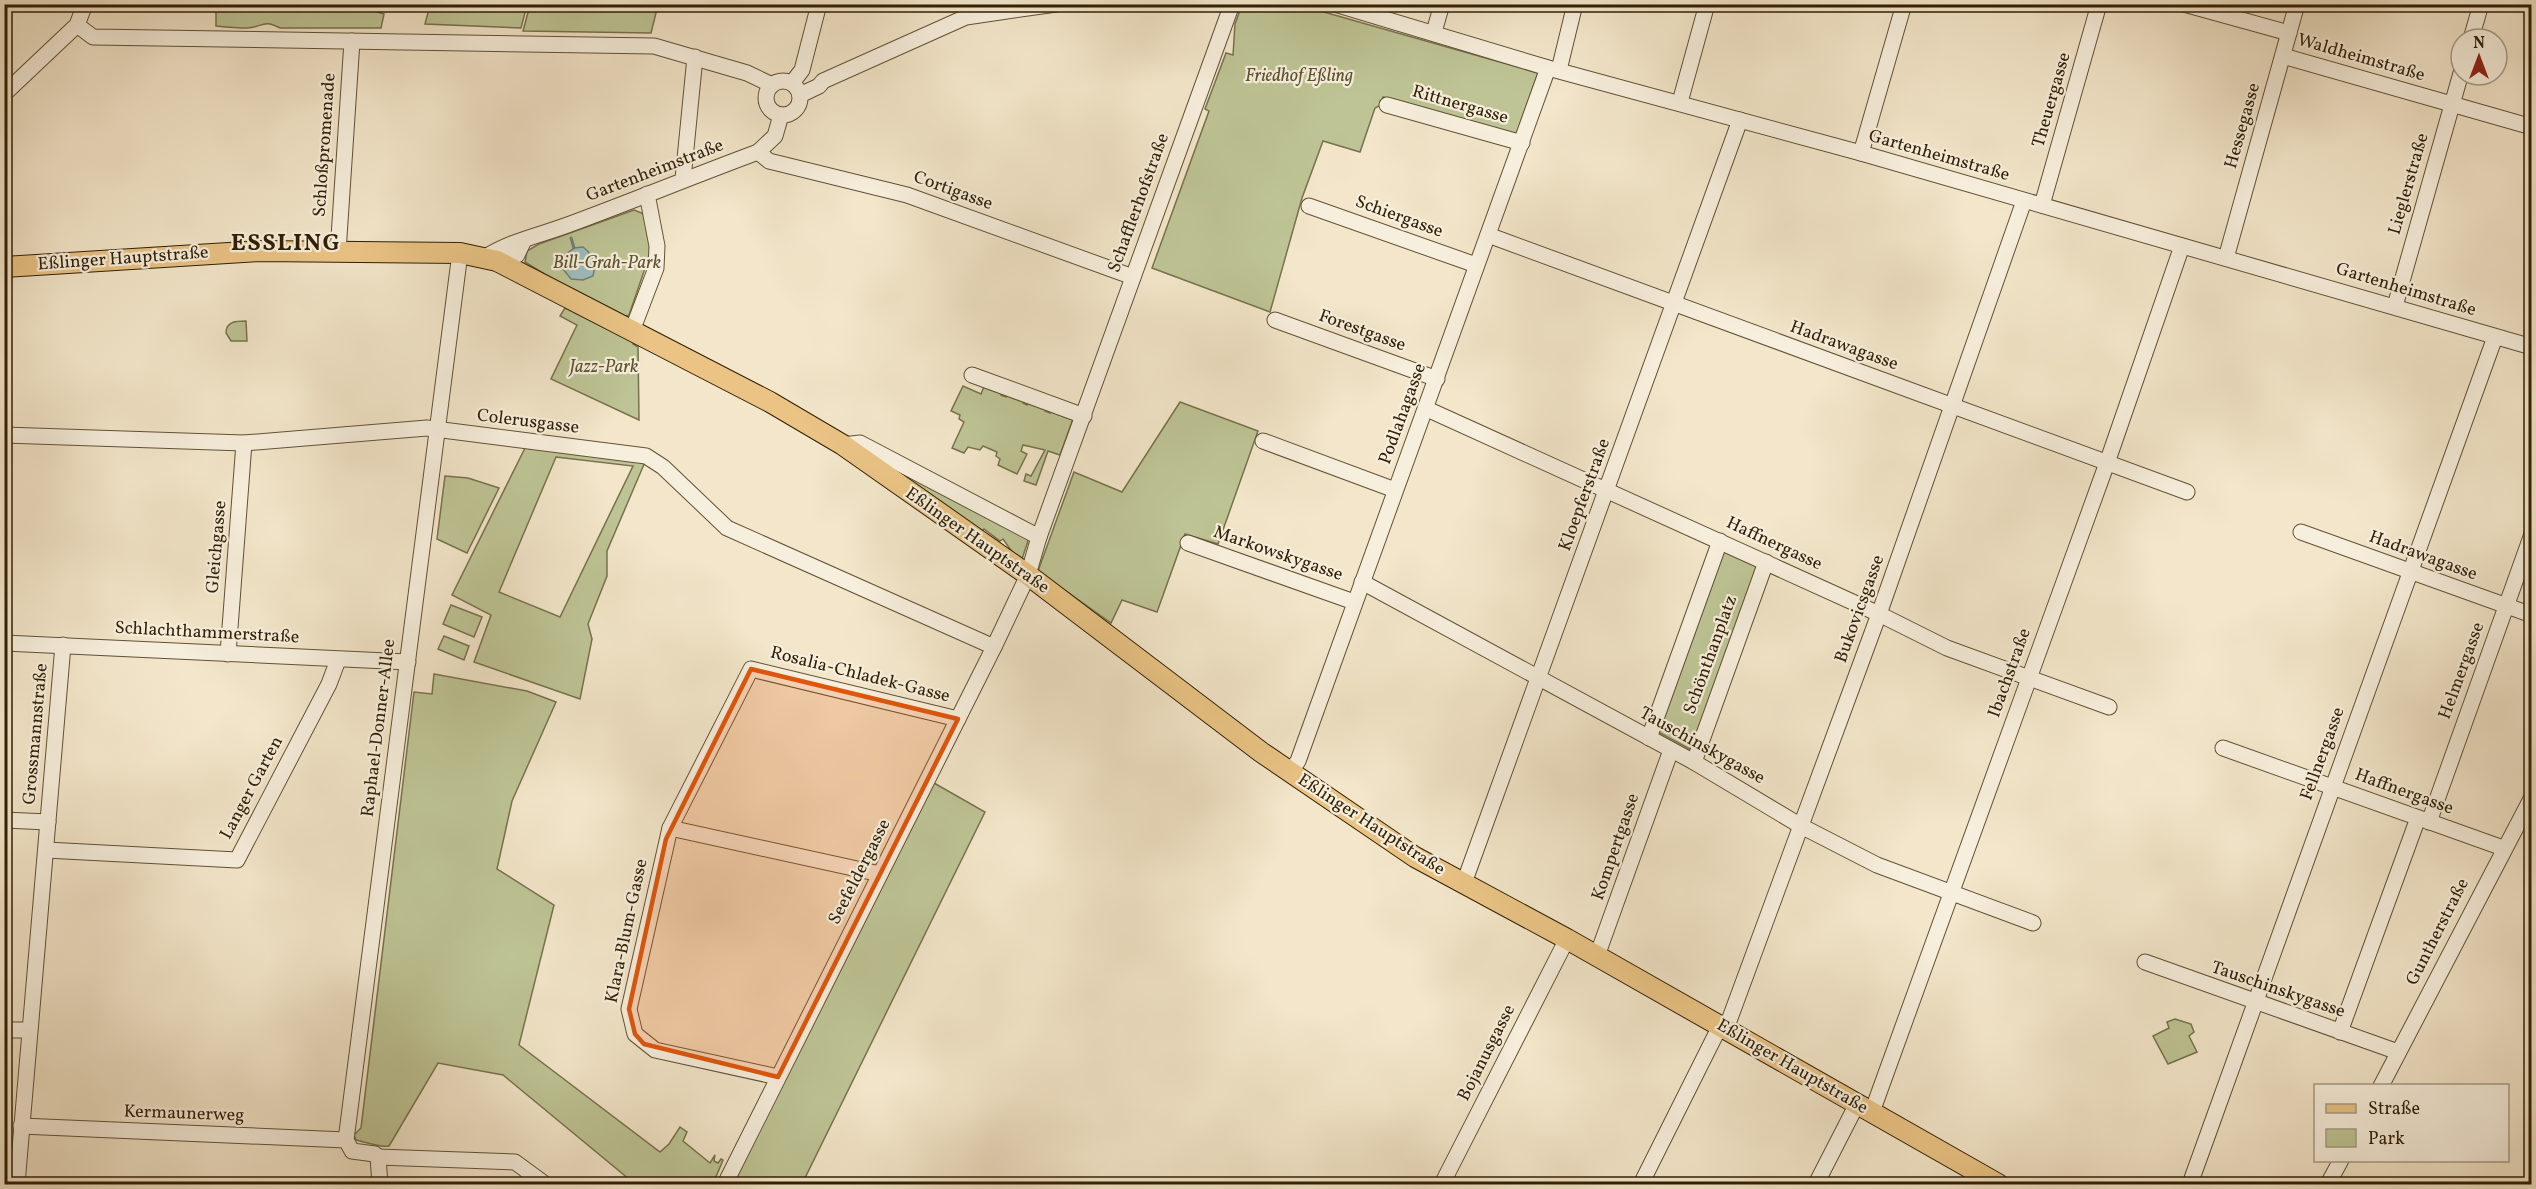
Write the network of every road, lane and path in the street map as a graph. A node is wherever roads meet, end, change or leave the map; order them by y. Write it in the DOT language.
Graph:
graph roads {
  1 [pos="85,4"];
  2 [pos="819,4"];
  3 [pos="1056,4"];
  4 [pos="1232,4"];
  5 [pos="1335,4"];
  6 [pos="1442,4"];
  7 [pos="1575,4"];
  8 [pos="1707,4"];
  9 [pos="1904,4"];
  10 [pos="2099,4"];
  11 [pos="2184,4"];
  12 [pos="2297,4"];
  13 [pos="2481,4"];
  14 [pos="77,25"];
  15 [pos="2474,27"];
  16 [pos="1434,32"];
  17 [pos="2289,33"];
  18 [pos="352,41"];
  19 [pos="2283,56"];
  20 [pos="695,57"];
  21 [pos="1553,69"];
  22 [pos="772,85"];
  23 [pos="2457,87"];
  24 [pos="795,88"];
  25 [pos="4,94"];
  26 [pos="1680,102"];
  27 [pos="1387,105"];
  28 [pos="2452,105"];
  29 [pos="781,115"];
  30 [pos="1740,120"];
  31 [pos="2532,127"];
  32 [pos="1522,143"];
  33 [pos="758,152"];
  34 [pos="1861,153"];
  35 [pos="683,180"];
  36 [pos="647,195"];
  37 [pos="2024,201"];
  38 [pos="2042,205"];
  39 [pos="1309,206"];
  40 [pos="1488,235"];
  41 [pos="524,240"];
  42 [pos="2182,246"];
  43 [pos="338,252"];
  44 [pos="460,253"];
  45 [pos="517,255"];
  46 [pos="2226,258"];
  47 [pos="491,259"];
  48 [pos="1476,265"];
  49 [pos="4,267"];
  50 [pos="525,276"];
  51 [pos="1133,277"];
  52 [pos="1675,304"];
  53 [pos="2395,306"];
  54 [pos="1275,320"];
  55 [pos="632,331"];
  56 [pos="2495,337"];
  57 [pos="2532,347"];
  58 [pos="972,375"];
  59 [pos="1437,379"];
  60 [pos="1953,407"];
  61 [pos="1427,409"];
  62 [pos="1084,416"];
  63 [pos="437,429"];
  64 [pos="4,435"];
  65 [pos="1263,441"];
  66 [pos="244,443"];
  67 [pos="843,446"];
  68 [pos="2107,463"];
  69 [pos="1395,490"];
  70 [pos="1607,492"];
  71 [pos="2187,492"];
  72 [pos="2301,532"];
  73 [pos="2532,534"];
  74 [pos="1039,537"];
  75 [pos="1720,541"];
  76 [pos="1188,543"];
  77 [pos="1766,562"];
  78 [pos="2409,572"];
  79 [pos="1028,575"];
  80 [pos="1362,582"];
  81 [pos="1354,602"];
  82 [pos="2506,606"];
  83 [pos="1879,614"];
  84 [pos="2532,615"];
  85 [pos="4,643"];
  86 [pos="63,645"];
  87 [pos="994,647"];
  88 [pos="228,654"];
  89 [pos="338,660"];
  90 [pos="408,662"];
  91 [pos="1539,677"];
  92 [pos="2029,677"];
  93 [pos="2109,707"];
  94 [pos="958,719"];
  95 [pos="1649,738"];
  96 [pos="2223,748"];
  97 [pos="1671,750"];
  98 [pos="1694,762"];
  99 [pos="1290,772"];
  100 [pos="2332,786"];
  101 [pos="2532,797"];
  102 [pos="4,820"];
  103 [pos="2423,820"];
  104 [pos="48,822"];
  105 [pos="1801,826"];
  106 [pos="670,828"];
  107 [pos="2503,848"];
  108 [pos="46,850"];
  109 [pos="880,874"];
  110 [pos="1464,883"];
  111 [pos="1952,892"];
  112 [pos="2032,923"];
  113 [pos="1567,939"];
  114 [pos="1597,956"];
  115 [pos="2145,962"];
  116 [pos="2254,1003"];
  117 [pos="1723,1028"];
  118 [pos="4,1030"];
  119 [pos="29,1030"];
  120 [pos="2340,1032"];
  121 [pos="2398,1052"];
  122 [pos="778,1077"];
  123 [pos="2382,1084"];
  124 [pos="1865,1108"];
  125 [pos="21,1126"];
  126 [pos="346,1140"];
  127 [pos="378,1157"];
  128 [pos="2340,1162"];
  129 [pos="1986,1182"];
  130 [pos="17,1185"];
  131 [pos="380,1185"];
  132 [pos="545,1185"];
  133 [pos="725,1185"];
  134 [pos="1442,1185"];
  135 [pos="1641,1185"];
  136 [pos="1816,1185"];
  137 [pos="2190,1185"];
  138 [pos="2328,1185"];
  1 -- 14 [label="street"];
  2 -- 24 [label="street"];
  3 -- 24 [label="street, Gartenheimstraße"];
  4 -- 51 [label="street, Schafflerhofstraße"];
  5 -- 16 [label="street, Gartenheimstraße"];
  6 -- 16 [label="street"];
  7 -- 21 [label="street, Podlahagasse"];
  8 -- 26 [label="street"];
  9 -- 34 [label="street"];
  10 -- 38 [label="street, Theuergasse"];
  11 -- 17 [label="street, Waldheimstraße"];
  12 -- 17 [label="street, Hessegasse"];
  13 -- 15 [label="street"];
  14 -- 18 [label="street"];
  14 -- 25 [label="street"];
  16 -- 21 [label="street, Gartenheimstraße"];
  17 -- 19 [label="street, Hessegasse"];
  18 -- 20 [label="street"];
  18 -- 43 [label="street, Schloßpromenade"];
  19 -- 28 [label="street, Waldheimstraße"];
  19 -- 46 [label="street, Hessegasse"];
  20 -- 22 [label="street"];
  20 -- 35 [label="street"];
  21 -- 26 [label="street, Gartenheimstraße"];
  21 -- 32 [label="street, Podlahagasse"];
  22 -- 24 [label="street, Gartenheimstraße"];
  22 -- 29 [label="street"];
  23 -- 28 [label="street, Lieglerstraße"];
  24 -- 29 [label="street, Gartenheimstraße"];
  26 -- 30 [label="street, Gartenheimstraße"];
  27 -- 32 [label="street, Rittnergasse"];
  28 -- 31 [label="street, Waldheimstraße"];
  28 -- 53 [label="street, Lieglerstraße"];
  29 -- 33 [label="street, Gartenheimstraße"];
  30 -- 34 [label="street, Gartenheimstraße"];
  30 -- 52 [label="street, Kloepferstraße"];
  32 -- 40 [label="street, Podlahagasse"];
  33 -- 35 [label="street, Gartenheimstraße"];
  33 -- 51 [label="street, Cortigasse"];
  34 -- 37 [label="street, Gartenheimstraße"];
  35 -- 36 [label="street, Gartenheimstraße"];
  36 -- 41 [label="street, Gartenheimstraße"];
  36 -- 55 [label="street"];
  37 -- 38 [label="street, Gartenheimstraße"];
  37 -- 60 [label="street, Bukovicsgasse"];
  38 -- 42 [label="street, Gartenheimstraße"];
  39 -- 48 [label="street, Schiergasse"];
  40 -- 48 [label="street, Podlahagasse"];
  40 -- 52 [label="street, Hadrawagasse"];
  41 -- 45 [label="street"];
  41 -- 47 [label="street, Gartenheimstraße"];
  42 -- 46 [label="street, Gartenheimstraße"];
  42 -- 68 [label="street, Ibachstraße"];
  43 -- 44 [label="main road, Eßlinger Hauptstraße"];
  43 -- 49 [label="main road, Eßlinger Hauptstraße"];
  44 -- 47 [label="main road, Eßlinger Hauptstraße"];
  44 -- 63 [label="street, Raphael-Donner-Allee"];
  45 -- 47 [label="street"];
  45 -- 50 [label="street"];
  46 -- 53 [label="street, Gartenheimstraße"];
  47 -- 50 [label="main road, Eßlinger Hauptstraße"];
  48 -- 59 [label="street, Podlahagasse"];
  50 -- 55 [label="main road, Eßlinger Hauptstraße"];
  51 -- 62 [label="street, Schafflerhofstraße"];
  52 -- 60 [label="street, Hadrawagasse"];
  52 -- 70 [label="street, Kloepferstraße"];
  53 -- 56 [label="street, Gartenheimstraße"];
  54 -- 59 [label="street, Forestgasse"];
  55 -- 67 [label="main road, Eßlinger Hauptstraße"];
  56 -- 57 [label="street, Gartenheimstraße"];
  56 -- 78 [label="street, Fellnergasse"];
  58 -- 62 [label="street"];
  59 -- 61 [label="street, Podlahagasse"];
  60 -- 68 [label="street, Hadrawagasse"];
  60 -- 83 [label="street, Bukovicsgasse"];
  61 -- 69 [label="street, Podlahagasse"];
  61 -- 70 [label="street, Haffnergasse"];
  62 -- 74 [label="street, Schafflerhofstraße"];
  63 -- 66 [label="street, Colerusgasse"];
  63 -- 87 [label="street, Colerusgasse"];
  63 -- 90 [label="street, Raphael-Donner-Allee"];
  64 -- 66 [label="street, Colerusgasse"];
  65 -- 69 [label="street"];
  66 -- 88 [label="street, Gleichgasse"];
  67 -- 74 [label="street, Eßlinger Hauptstraße"];
  67 -- 79 [label="main road, Eßlinger Hauptstraße"];
  68 -- 71 [label="street, Hadrawagasse"];
  68 -- 92 [label="street, Ibachstraße"];
  69 -- 80 [label="street, Podlahagasse"];
  70 -- 75 [label="street, Haffnergasse"];
  70 -- 91 [label="street, Kloepferstraße"];
  72 -- 78 [label="street, Hadrawagasse"];
  73 -- 82 [label="street, Helmergasse"];
  74 -- 79 [label="street, Schafflerhofstraße"];
  75 -- 77 [label="street, Haffnergasse"];
  75 -- 95 [label="street, Schönthanplatz"];
  76 -- 81 [label="street, Markowskygasse"];
  77 -- 83 [label="street, Haffnergasse"];
  77 -- 98 [label="street, Schönthanplatz"];
  78 -- 82 [label="street, Hadrawagasse"];
  78 -- 100 [label="street, Fellnergasse"];
  79 -- 87 [label="street, Seefeldergasse"];
  79 -- 99 [label="main road, Eßlinger Hauptstraße"];
  80 -- 81 [label="street, Podlahagasse"];
  80 -- 91 [label="street, Tauschinskygasse"];
  81 -- 99 [label="street, Podlahagasse"];
  82 -- 84 [label="street, Hadrawagasse"];
  82 -- 103 [label="street, Helmergasse"];
  83 -- 92 [label="street, Haffnergasse"];
  83 -- 105 [label="street, Bukovicsgasse"];
  85 -- 86 [label="street, Schlachthammerstraße"];
  86 -- 88 [label="street, Schlachthammerstraße"];
  86 -- 104 [label="street, Grossmannstraße"];
  87 -- 94 [label="street, Seefeldergasse"];
  88 -- 89 [label="street, Schlachthammerstraße"];
  89 -- 90 [label="street, Schlachthammerstraße"];
  89 -- 108 [label="street, Langer Garten"];
  90 -- 126 [label="street, Raphael-Donner-Allee"];
  91 -- 95 [label="street, Tauschinskygasse"];
  91 -- 110 [label="street, Kloepferstraße"];
  92 -- 93 [label="street, Haffnergasse"];
  92 -- 111 [label="street, Ibachstraße"];
  94 -- 106 [label="street, Rosalia-Chladek-Gasse"];
  94 -- 109 [label="street, Seefeldergasse"];
  95 -- 97 [label="street, Tauschinskygasse"];
  96 -- 100 [label="street, Haffnergasse"];
  97 -- 98 [label="street, Tauschinskygasse"];
  97 -- 114 [label="street, Kompertgasse"];
  98 -- 105 [label="street, Tauschinskygasse"];
  99 -- 110 [label="main road, Eßlinger Hauptstraße"];
  100 -- 103 [label="street, Haffnergasse"];
  100 -- 116 [label="street, Fellnergasse"];
  101 -- 107 [label="street, Guntherstraße"];
  102 -- 104 [label="street"];
  103 -- 107 [label="street, Haffnergasse"];
  103 -- 120 [label="street, Helmergasse"];
  104 -- 108 [label="street, Grossmannstraße"];
  105 -- 111 [label="street, Tauschinskygasse"];
  105 -- 117 [label="street, Bukovicsgasse"];
  106 -- 109 [label="street"];
  106 -- 122 [label="street, Klara-Blum-Gasse"];
  107 -- 121 [label="street, Guntherstraße"];
  108 -- 119 [label="street, Grossmannstraße"];
  109 -- 122 [label="street, Seefeldergasse"];
  110 -- 113 [label="main road, Eßlinger Hauptstraße"];
  111 -- 112 [label="street, Tauschinskygasse"];
  111 -- 124 [label="street, Ibachstraße"];
  113 -- 114 [label="main road, Eßlinger Hauptstraße"];
  113 -- 134 [label="street, Bojanusgasse"];
  114 -- 117 [label="main road, Eßlinger Hauptstraße"];
  115 -- 116 [label="street, Tauschinskygasse"];
  116 -- 120 [label="street, Tauschinskygasse"];
  116 -- 137 [label="street, Fellnergasse"];
  117 -- 124 [label="main road, Eßlinger Hauptstraße"];
  117 -- 135 [label="street, Bukovicsgasse"];
  118 -- 119 [label="street"];
  119 -- 125 [label="street, Grossmannstraße"];
  120 -- 121 [label="street, Tauschinskygasse"];
  121 -- 123 [label="street, Guntherstraße"];
  122 -- 133 [label="street, Seefeldergasse"];
  124 -- 129 [label="main road, Eßlinger Hauptstraße"];
  124 -- 136 [label="street, Ibachstraße"];
  125 -- 126 [label="street, Kermaunerweg"];
  125 -- 130 [label="street, Grossmannstraße"];
  126 -- 127 [label="street"];
  127 -- 131 [label="street"];
  127 -- 132 [label="street"];
  128 -- 138 [label="street"];
}
